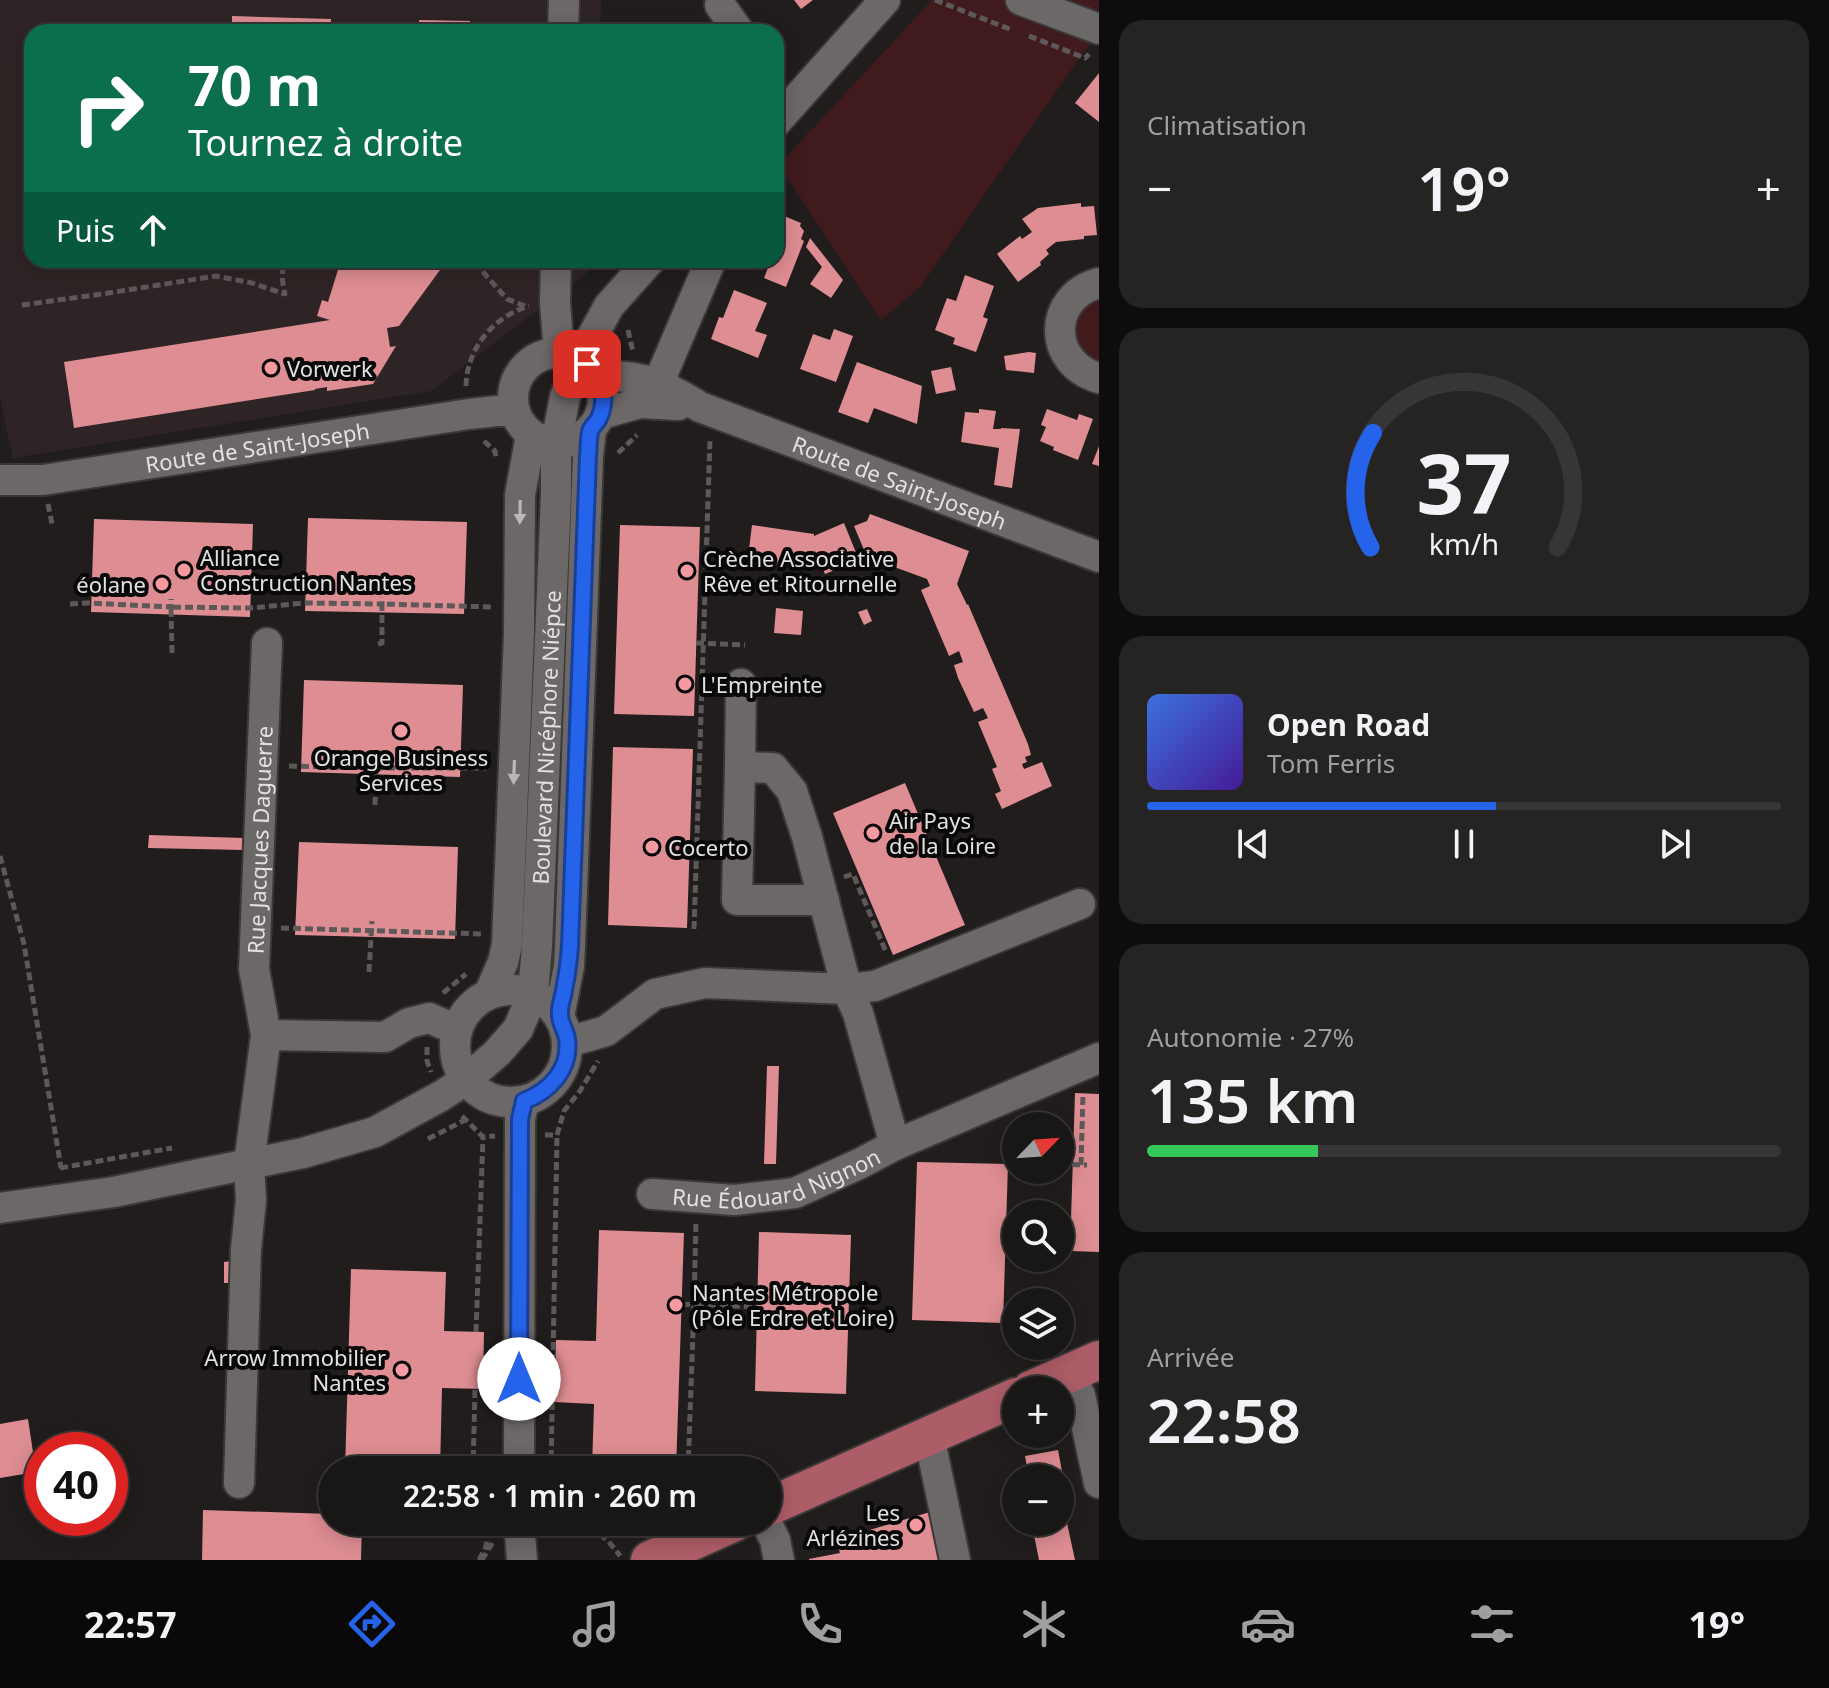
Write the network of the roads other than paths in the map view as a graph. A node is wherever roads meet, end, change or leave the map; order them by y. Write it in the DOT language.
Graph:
graph roads {
  1 [pos="564,0"];
  2 [pos="885,0"];
  3 [pos="1021,0"];
  4 [pos="720,5"];
  5 [pos="563,24"];
  6 [pos="733,24"];
  7 [pos="1099,29"];
  8 [pos="784,100"];
  9 [pos="556,268"];
  10 [pos="643,268"];
  11 [pos="708,268"];
  12 [pos="1099,283"];
  13 [pos="579,363"];
  14 [pos="1099,378"];
  15 [pos="659,394"];
  16 [pos="596,422"];
  17 [pos="534,430"];
  18 [pos="0,480"];
  19 [pos="1099,557"];
  20 [pos="267,643"];
  21 [pos="741,684"];
  22 [pos="740,767"];
  23 [pos="823,893"];
  24 [pos="1080,904"];
  25 [pos="847,989"];
  26 [pos="489,994"];
  27 [pos="533,994"];
  28 [pos="457,1030"];
  29 [pos="574,1032"];
  30 [pos="266,1035"];
  31 [pos="1091,1061"];
  32 [pos="467,1079"];
  33 [pos="524,1101"];
  34 [pos="895,1145"];
  35 [pos="249,1164"];
  36 [pos="652,1194"];
  37 [pos="0,1208"];
  38 [pos="1084,1367"];
  39 [pos="1063,1376"];
  40 [pos="1002,1403"];
  41 [pos="929,1436"];
  42 [pos="519,1456"];
  43 [pos="239,1483"];
  44 [pos="1099,1483"];
  45 [pos="782,1501"];
  46 [pos="520,1536"];
  47 [pos="704,1536"];
  48 [pos="773,1536"];
  49 [pos="522,1560"];
  50 [pos="650,1560"];
  51 [pos="779,1560"];
  52 [pos="955,1560"];
  1 -- 5 [label="street"];
  2 -- 8 [label="street"];
  3 -- 7 [label="street"];
  4 -- 6 [label="street"];
  9 -- 13 [label="street"];
  10 -- 13 [label="street"];
  11 -- 15 [label="street"];
  12 -- 14 [label="street"];
  13 -- 15 [label="street, Route de Saint-Joseph"];
  13 -- 16 [label="street, Boulevard Nicéphore Niépce"];
  13 -- 17 [label="street"];
  13 -- 17 [label="street"];
  15 -- 16 [label="street, Route de Saint-Joseph"];
  15 -- 19 [label="street, Route de Saint-Joseph"];
  16 -- 17 [label="street, Route de Saint-Joseph"];
  16 -- 29 [label="street, Boulevard Nicéphore Niépce"];
  17 -- 18 [label="street, Route de Saint-Joseph"];
  17 -- 26 [label="street, Boulevard Nicéphore Niépce, one-way"];
  17 -- 27 [label="street, Boulevard Nicéphore Niépce"];
  20 -- 30 [label="street, Rue Jacques Daguerre"];
  21 -- 22 [label="street"];
  22 -- 23 [label="street, Rue Édouard Nignon"];
  22 -- 23 [label="street"];
  23 -- 25 [label="street, Rue Édouard Nignon"];
  24 -- 25 [label="street"];
  25 -- 29 [label="street"];
  25 -- 34 [label="street, Rue Édouard Nignon"];
  26 -- 27 [label="street"];
  26 -- 28 [label="street"];
  27 -- 29 [label="street"];
  27 -- 32 [label="street, Boulevard Nicéphore Niépce"];
  28 -- 30 [label="street"];
  28 -- 32 [label="street"];
  29 -- 33 [label="street, Boulevard Nicéphore Niépce"];
  30 -- 35 [label="street, Rue Jacques Daguerre"];
  31 -- 34 [label="street, Rue Édouard Nignon"];
  32 -- 33 [label="street"];
  32 -- 35 [label="street"];
  33 -- 42 [label="street"];
  34 -- 36 [label="street, Rue Édouard Nignon"];
  35 -- 37 [label="street"];
  35 -- 43 [label="street, Rue Jacques Daguerre"];
  38 -- 39 [label="main road"];
  38 -- 44 [label="street"];
  40 -- 41 [label="main road"];
  41 -- 45 [label="main road"];
  41 -- 52 [label="street"];
  46 -- 49 [label="street"];
  47 -- 50 [label="main road"];
  48 -- 51 [label="street"];
}
